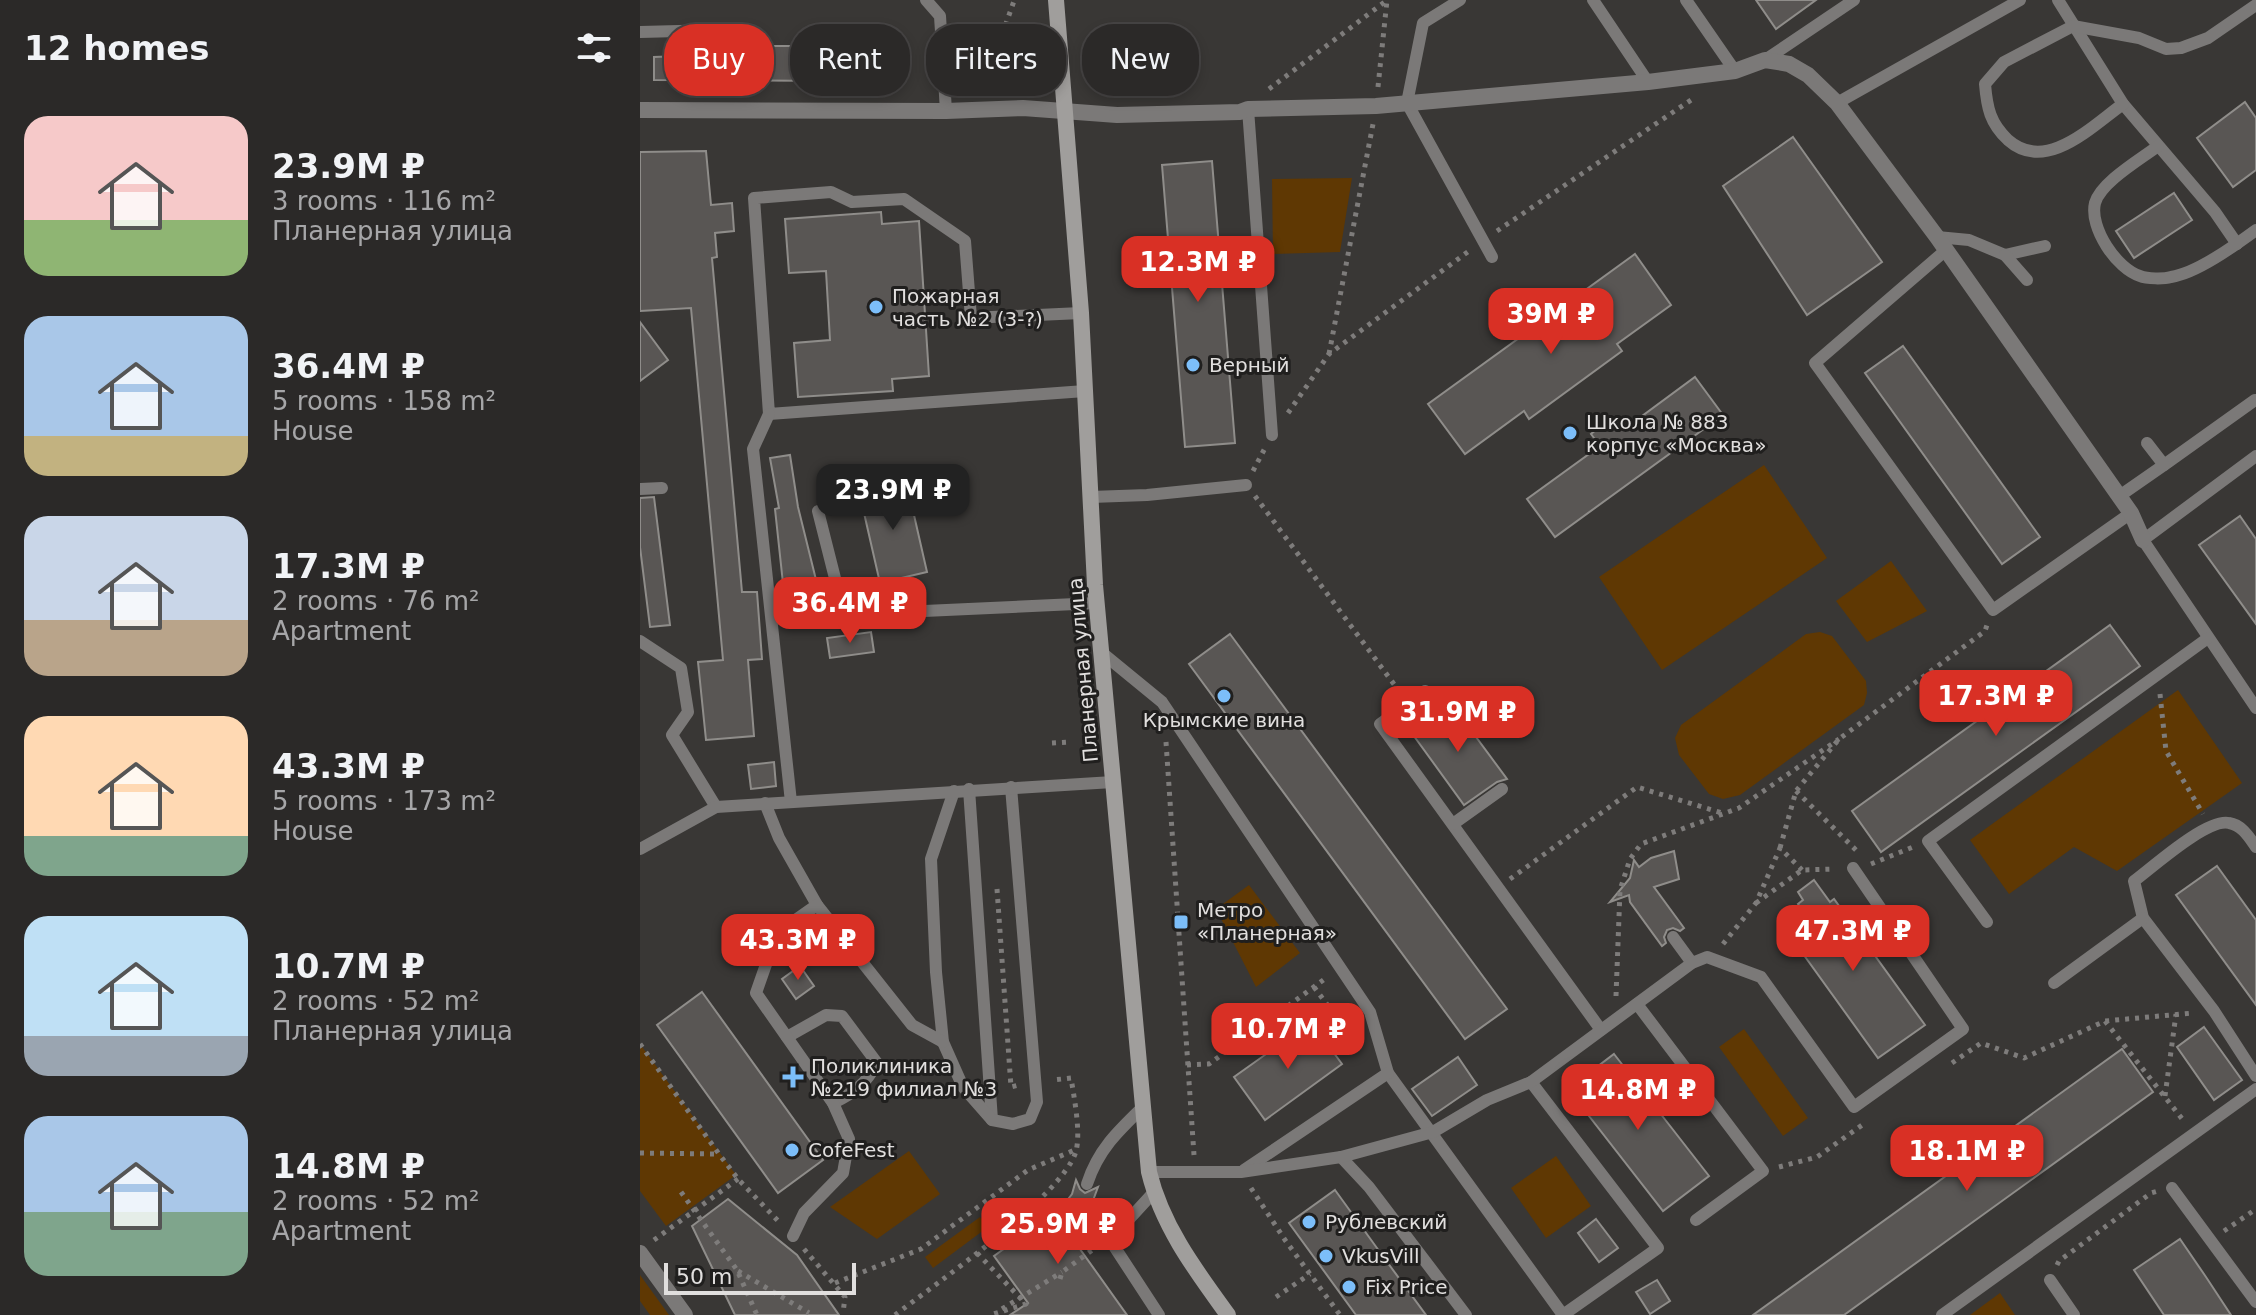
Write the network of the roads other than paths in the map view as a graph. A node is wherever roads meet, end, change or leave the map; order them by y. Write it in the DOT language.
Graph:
graph roads {
  1 [pos="926,0"];
  2 [pos="1056,0"];
  3 [pos="1460,0"];
  4 [pos="1593,0"];
  5 [pos="1686,0"];
  6 [pos="1854,0"];
  7 [pos="2020,0"];
  8 [pos="2058,0"];
  9 [pos="2256,5"];
  10 [pos="2073,26"];
  11 [pos="664,31"];
  12 [pos="640,32"];
  13 [pos="1765,60"];
  14 [pos="1735,71"];
  15 [pos="1648,82"];
  16 [pos="1407,103"];
  17 [pos="1837,103"];
  18 [pos="2123,104"];
  19 [pos="640,110"];
  20 [pos="1244,110"];
  21 [pos="946,111"];
  22 [pos="1063,111"];
  23 [pos="2158,146"];
  24 [pos="2256,230"];
  25 [pos="1941,244"];
  26 [pos="2237,244"];
  27 [pos="2045,246"];
  28 [pos="2005,255"];
  29 [pos="1492,257"];
  30 [pos="2027,280"];
  31 [pos="1081,313"];
  32 [pos="1085,391"];
  33 [pos="2255,400"];
  34 [pos="769,414"];
  35 [pos="1272,435"];
  36 [pos="2147,443"];
  37 [pos="2256,456"];
  38 [pos="2164,465"];
  39 [pos="1246,485"];
  40 [pos="662,488"];
  41 [pos="640,489"];
  42 [pos="1091,497"];
  43 [pos="2118,497"];
  44 [pos="818,511"];
  45 [pos="2131,513"];
  46 [pos="2143,540"];
  47 [pos="1097,603"];
  48 [pos="2208,638"];
  49 [pos="640,641"];
  50 [pos="1101,652"];
  51 [pos="1425,691"];
  52 [pos="2256,708"];
  53 [pos="1113,782"];
  54 [pos="1011,787"];
  55 [pos="969,789"];
  56 [pos="1502,789"];
  57 [pos="954,791"];
  58 [pos="791,802"];
  59 [pos="765,803"];
  60 [pos="716,807"];
  61 [pos="1453,824"];
  62 [pos="2256,847"];
  63 [pos="640,849"];
  64 [pos="1853,868"];
  65 [pos="817,905"];
  66 [pos="2143,918"];
  67 [pos="1987,922"];
  68 [pos="1673,937"];
  69 [pos="1692,963"];
  70 [pos="2054,983"];
  71 [pos="1637,1004"];
  72 [pos="1601,1030"];
  73 [pos="787,1037"];
  74 [pos="943,1042"];
  75 [pos="1384,1075"];
  76 [pos="2256,1076"];
  77 [pos="1531,1082"];
  78 [pos="2256,1089"];
  79 [pos="833,1103"];
  80 [pos="1143,1107"];
  81 [pos="992,1120"];
  82 [pos="1433,1132"];
  83 [pos="1341,1157"];
  84 [pos="1149,1172"];
  85 [pos="1241,1172"];
  86 [pos="1087,1184"];
  87 [pos="2172,1188"];
  88 [pos="1154,1192"];
  89 [pos="1696,1220"];
  90 [pos="793,1236"];
  91 [pos="640,1253"];
  92 [pos="2050,1280"];
  93 [pos="2256,1302"];
  94 [pos="685,1315"];
  95 [pos="1159,1315"];
  96 [pos="1228,1315"];
  97 [pos="1466,1315"];
  98 [pos="1563,1315"];
  99 [pos="1942,1315"];
  100 [pos="2074,1315"];
  1 -- 21 [label="lane"];
  2 -- 22 [label="main road, Планерная улица"];
  3 -- 16 [label="lane"];
  4 -- 15 [label="lane"];
  5 -- 14 [label="lane"];
  6 -- 13 [label="lane"];
  7 -- 17 [label="lane"];
  8 -- 10 [label="lane"];
  9 -- 10 [label="lane"];
  10 -- 18 [label="lane"];
  10 -- 18 [label="lane"];
  11 -- 12 [label="lane"];
  13 -- 14 [label="street"];
  13 -- 17 [label="street"];
  14 -- 15 [label="street"];
  15 -- 16 [label="street"];
  16 -- 20 [label="street"];
  16 -- 29 [label="lane"];
  17 -- 25 [label="street"];
  18 -- 23 [label="lane"];
  19 -- 21 [label="street"];
  20 -- 22 [label="street"];
  20 -- 35 [label="lane"];
  21 -- 22 [label="street"];
  22 -- 31 [label="main road, Планерная улица"];
  23 -- 26 [label="lane"];
  23 -- 26 [label="lane"];
  24 -- 26 [label="lane"];
  25 -- 28 [label="lane"];
  25 -- 43 [label="street"];
  25 -- 45 [label="lane"];
  27 -- 28 [label="lane"];
  28 -- 30 [label="lane"];
  31 -- 32 [label="main road, Планерная улица"];
  31 -- 34 [label="lane"];
  32 -- 34 [label="lane"];
  32 -- 42 [label="main road, Планерная улица"];
  33 -- 38 [label="lane"];
  34 -- 58 [label="lane"];
  36 -- 38 [label="lane"];
  37 -- 46 [label="lane"];
  38 -- 43 [label="lane"];
  39 -- 42 [label="lane"];
  40 -- 41 [label="lane"];
  42 -- 47 [label="main road, Планерная улица"];
  43 -- 45 [label="street"];
  44 -- 47 [label="lane"];
  45 -- 46 [label="street"];
  46 -- 48 [label="lane"];
  47 -- 50 [label="main road, Планерная улица"];
  48 -- 52 [label="lane"];
  48 -- 67 [label="lane"];
  49 -- 60 [label="lane"];
  50 -- 53 [label="main road, Планерная улица"];
  50 -- 75 [label="lane"];
  51 -- 61 [label="lane"];
  53 -- 54 [label="lane"];
  53 -- 80 [label="main road, Планерная улица"];
  54 -- 55 [label="lane"];
  54 -- 81 [label="lane"];
  55 -- 57 [label="lane"];
  55 -- 81 [label="lane"];
  56 -- 61 [label="lane"];
  57 -- 58 [label="lane"];
  57 -- 74 [label="lane"];
  58 -- 59 [label="lane"];
  59 -- 60 [label="lane"];
  59 -- 65 [label="lane"];
  60 -- 63 [label="lane"];
  61 -- 72 [label="lane"];
  62 -- 66 [label="lane"];
  64 -- 69 [label="lane"];
  65 -- 73 [label="lane"];
  65 -- 74 [label="lane"];
  66 -- 70 [label="lane"];
  66 -- 76 [label="lane"];
  68 -- 69 [label="lane"];
  69 -- 71 [label="lane"];
  71 -- 72 [label="lane"];
  71 -- 89 [label="lane"];
  72 -- 77 [label="lane"];
  73 -- 79 [label="lane"];
  73 -- 79 [label="lane"];
  74 -- 81 [label="lane"];
  75 -- 82 [label="lane"];
  75 -- 85 [label="lane"];
  77 -- 82 [label="lane"];
  77 -- 98 [label="lane"];
  78 -- 99 [label="lane"];
  79 -- 90 [label="lane"];
  80 -- 84 [label="main road, Планерная улица"];
  80 -- 86 [label="lane"];
  82 -- 83 [label="lane"];
  82 -- 98 [label="lane"];
  83 -- 85 [label="lane"];
  83 -- 97 [label="lane"];
  84 -- 85 [label="lane"];
  84 -- 88 [label="main road, Планерная улица"];
  87 -- 93 [label="lane"];
  88 -- 95 [label="lane"];
  88 -- 96 [label="main road, Планерная улица"];
  91 -- 94 [label="street"];
  92 -- 100 [label="lane"];
}
